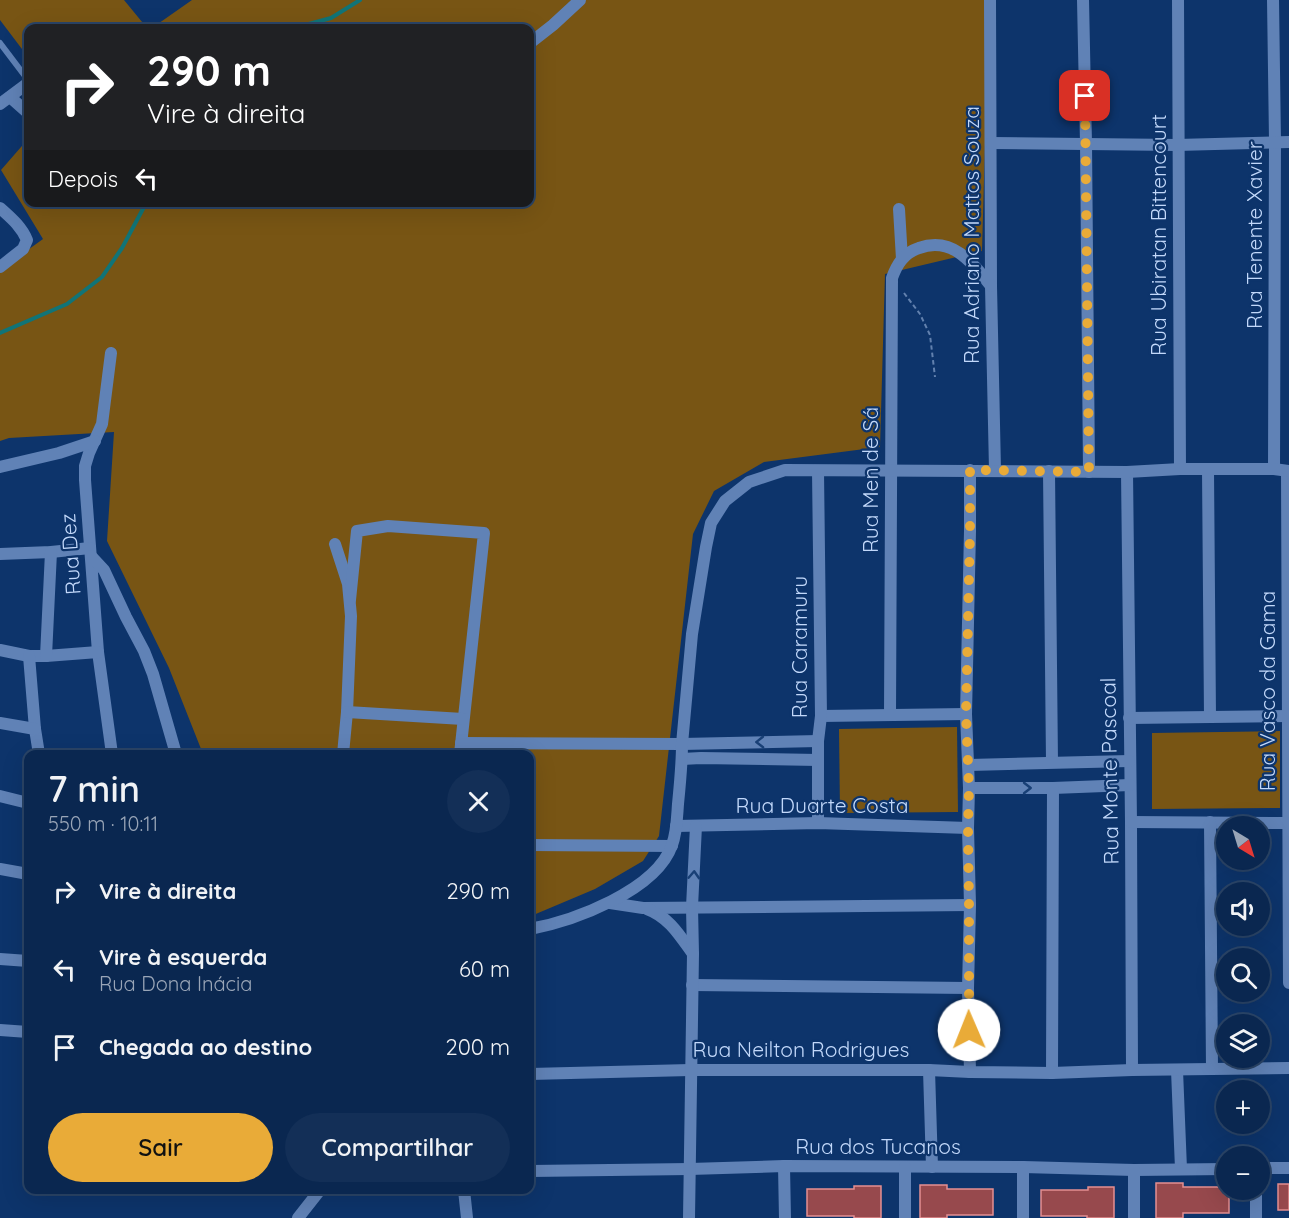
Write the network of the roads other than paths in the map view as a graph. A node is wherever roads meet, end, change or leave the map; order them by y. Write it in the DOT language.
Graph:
graph roads {
  1 [pos="580,0"];
  2 [pos="990,0"];
  3 [pos="1083,0"];
  4 [pos="1178,0"];
  5 [pos="1273,0"];
  6 [pos="534,40"];
  7 [pos="0,43"];
  8 [pos="24,76"];
  9 [pos="24,84"];
  10 [pos="5,100"];
  11 [pos="24,111"];
  12 [pos="1275,141"];
  13 [pos="1289,142"];
  14 [pos="991,143"];
  15 [pos="1086,143"];
  16 [pos="1177,145"];
  17 [pos="0,208"];
  18 [pos="899,209"];
  19 [pos="906,255"];
  20 [pos="0,267"];
  21 [pos="991,286"];
  22 [pos="111,353"];
  23 [pos="95,441"];
  24 [pos="0,467"];
  25 [pos="1180,469"];
  26 [pos="1274,469"];
  27 [pos="970,470"];
  28 [pos="995,470"];
  29 [pos="1208,470"];
  30 [pos="819,471"];
  31 [pos="890,471"];
  32 [pos="1049,471"];
  33 [pos="1288,471"];
  34 [pos="1089,472"];
  35 [pos="1127,472"];
  36 [pos="335,544"];
  37 [pos="51,552"];
  38 [pos="91,552"];
  39 [pos="0,554"];
  40 [pos="350,600"];
  41 [pos="0,650"];
  42 [pos="98,651"];
  43 [pos="29,656"];
  44 [pos="46,656"];
  45 [pos="347,712"];
  46 [pos="966,714"];
  47 [pos="890,715"];
  48 [pos="821,716"];
  49 [pos="1287,716"];
  50 [pos="1210,717"];
  51 [pos="1129,718"];
  52 [pos="463,719"];
  53 [pos="0,723"];
  54 [pos="35,729"];
  55 [pos="818,741"];
  56 [pos="682,744"];
  57 [pos="461,748"];
  58 [pos="38,750"];
  59 [pos="111,750"];
  60 [pos="175,750"];
  61 [pos="344,750"];
  62 [pos="682,759"];
  63 [pos="818,760"];
  64 [pos="1289,760"];
  65 [pos="1129,761"];
  66 [pos="1052,762"];
  67 [pos="969,765"];
  68 [pos="1288,782"];
  69 [pos="1130,785"];
  70 [pos="969,788"];
  71 [pos="1053,788"];
  72 [pos="0,796"];
  73 [pos="24,802"];
  74 [pos="1131,822"];
  75 [pos="1210,822"];
  76 [pos="818,823"];
  77 [pos="1287,823"];
  78 [pos="676,826"];
  79 [pos="696,826"];
  80 [pos="968,828"];
  81 [pos="534,845"];
  82 [pos="672,846"];
  83 [pos="0,869"];
  84 [pos="24,873"];
  85 [pos="610,903"];
  86 [pos="969,905"];
  87 [pos="692,906"];
  88 [pos="643,908"];
  89 [pos="534,928"];
  90 [pos="693,954"];
  91 [pos="0,959"];
  92 [pos="24,961"];
  93 [pos="1289,983"];
  94 [pos="692,985"];
  95 [pos="968,988"];
  96 [pos="0,1030"];
  97 [pos="24,1032"];
  98 [pos="1289,1068"];
  99 [pos="1212,1069"];
  100 [pos="690,1070"];
  101 [pos="929,1070"];
  102 [pos="1132,1070"];
  103 [pos="1177,1070"];
  104 [pos="970,1072"];
  105 [pos="1052,1073"];
  106 [pos="534,1074"];
  107 [pos="784,1166"];
  108 [pos="905,1167"];
  109 [pos="932,1167"];
  110 [pos="1023,1167"];
  111 [pos="1216,1168"];
  112 [pos="1270,1168"];
  113 [pos="1289,1168"];
  114 [pos="690,1169"];
  115 [pos="1181,1169"];
  116 [pos="1134,1170"];
  117 [pos="534,1171"];
  118 [pos="317,1194"];
  119 [pos="464,1194"];
  120 [pos="1256,1200"];
  121 [pos="298,1218"];
  122 [pos="467,1218"];
  123 [pos="688,1218"];
  124 [pos="785,1218"];
  125 [pos="905,1218"];
  126 [pos="1023,1218"];
  127 [pos="1134,1218"];
  128 [pos="1256,1218"];
  1 -- 6 [label="street"];
  2 -- 14 [label="street, Rua Adriano Mattos Souza"];
  3 -- 15 [label="street"];
  4 -- 16 [label="street, Rua Ubiratan Bittencourt"];
  5 -- 12 [label="street, Rua Tenente Xavier"];
  7 -- 8 [label="lane"];
  9 -- 10 [label="street"];
  10 -- 11 [label="street"];
  12 -- 13 [label="street"];
  12 -- 16 [label="street"];
  12 -- 26 [label="street, Rua Tenente Xavier"];
  14 -- 15 [label="street"];
  14 -- 21 [label="street, Rua Adriano Mattos Souza"];
  15 -- 16 [label="street"];
  15 -- 34 [label="street"];
  16 -- 25 [label="street, Rua Ubiratan Bittencourt"];
  17 -- 20 [label="street"];
  18 -- 19 [label="street"];
  19 -- 21 [label="street"];
  19 -- 31 [label="street, Rua Men de Sá"];
  21 -- 28 [label="street, Rua Adriano Mattos Souza"];
  22 -- 23 [label="street, Rua Dez"];
  23 -- 24 [label="street"];
  23 -- 38 [label="street, Rua Dez"];
  25 -- 29 [label="street"];
  25 -- 35 [label="street"];
  26 -- 29 [label="street"];
  26 -- 33 [label="street"];
  27 -- 28 [label="street"];
  27 -- 31 [label="street"];
  27 -- 46 [label="street"];
  28 -- 32 [label="street"];
  29 -- 50 [label="street"];
  30 -- 31 [label="street"];
  30 -- 48 [label="street, Rua Caramuru"];
  30 -- 56 [label="street"];
  31 -- 47 [label="street, Rua Men de Sá"];
  32 -- 34 [label="street"];
  32 -- 66 [label="street"];
  33 -- 49 [label="street, Rua Vasco da Gama"];
  34 -- 35 [label="street"];
  35 -- 51 [label="street, Rua Monte Pascoal"];
  36 -- 40 [label="street"];
  37 -- 38 [label="street"];
  37 -- 39 [label="street"];
  37 -- 44 [label="street"];
  38 -- 42 [label="street, Rua Dez"];
  38 -- 60 [label="street"];
  40 -- 45 [label="street"];
  40 -- 52 [label="street"];
  41 -- 43 [label="street"];
  42 -- 44 [label="street"];
  42 -- 59 [label="street, Rua Dez"];
  43 -- 44 [label="street"];
  43 -- 54 [label="street"];
  45 -- 52 [label="street"];
  45 -- 61 [label="street"];
  46 -- 47 [label="street"];
  46 -- 67 [label="street"];
  47 -- 48 [label="street"];
  48 -- 55 [label="street, Rua Caramuru"];
  49 -- 50 [label="street"];
  49 -- 64 [label="street, Rua Vasco da Gama"];
  50 -- 51 [label="street"];
  51 -- 65 [label="street, Rua Monte Pascoal"];
  52 -- 57 [label="street"];
  53 -- 54 [label="street"];
  54 -- 58 [label="street"];
  55 -- 56 [label="street, one-way"];
  55 -- 63 [label="street, Rua Caramuru"];
  56 -- 57 [label="street"];
  56 -- 62 [label="street"];
  62 -- 63 [label="street"];
  62 -- 78 [label="street"];
  63 -- 76 [label="street, Rua Caramuru"];
  64 -- 68 [label="street, Rua Vasco da Gama"];
  65 -- 66 [label="street"];
  65 -- 69 [label="street, Rua Monte Pascoal"];
  66 -- 67 [label="street"];
  67 -- 70 [label="street"];
  68 -- 77 [label="street, Rua Vasco da Gama"];
  69 -- 71 [label="street"];
  69 -- 74 [label="street, Rua Monte Pascoal"];
  70 -- 71 [label="street, one-way"];
  70 -- 80 [label="street"];
  71 -- 105 [label="street"];
  72 -- 73 [label="street"];
  74 -- 75 [label="street"];
  74 -- 102 [label="street, Rua Monte Pascoal"];
  75 -- 77 [label="street"];
  75 -- 99 [label="street"];
  76 -- 79 [label="street, Rua Duarte Costa"];
  76 -- 80 [label="street, Rua Duarte Costa"];
  77 -- 93 [label="street, Rua Vasco da Gama"];
  78 -- 79 [label="street, Rua Duarte Costa"];
  78 -- 82 [label="street"];
  87 -- 79 [label="street, one-way"];
  80 -- 86 [label="street"];
  81 -- 82 [label="street"];
  82 -- 85 [label="street"];
  83 -- 84 [label="street"];
  85 -- 88 [label="street"];
  85 -- 89 [label="street"];
  86 -- 87 [label="street"];
  86 -- 95 [label="street"];
  87 -- 88 [label="street"];
  87 -- 90 [label="street"];
  88 -- 90 [label="street"];
  90 -- 94 [label="street"];
  91 -- 92 [label="street"];
  94 -- 95 [label="street"];
  94 -- 100 [label="street"];
  95 -- 104 [label="street"];
  96 -- 97 [label="street"];
  98 -- 99 [label="street, Rua Neilton Rodrigues"];
  99 -- 103 [label="street, Rua Neilton Rodrigues"];
  100 -- 101 [label="street, Rua Neilton Rodrigues"];
  100 -- 106 [label="street, Rua Neilton Rodrigues"];
  100 -- 114 [label="street"];
  101 -- 104 [label="street, Rua Neilton Rodrigues"];
  101 -- 109 [label="street"];
  102 -- 103 [label="street, Rua Neilton Rodrigues"];
  102 -- 105 [label="street, Rua Neilton Rodrigues"];
  103 -- 115 [label="street"];
  104 -- 105 [label="street, Rua Neilton Rodrigues"];
  107 -- 108 [label="street, Rua dos Tucanos"];
  107 -- 114 [label="street, Rua dos Tucanos"];
  107 -- 124 [label="street"];
  108 -- 109 [label="street, Rua dos Tucanos"];
  108 -- 125 [label="street"];
  109 -- 110 [label="street, Rua dos Tucanos"];
  110 -- 116 [label="street, Rua dos Tucanos"];
  110 -- 126 [label="street"];
  111 -- 115 [label="street, Rua dos Tucanos"];
  112 -- 113 [label="street"];
  114 -- 117 [label="street, Rua dos Tucanos"];
  114 -- 123 [label="street"];
  115 -- 116 [label="street, Rua dos Tucanos"];
  116 -- 127 [label="street"];
  118 -- 121 [label="street"];
  119 -- 122 [label="street"];
  120 -- 128 [label="street"];
}
